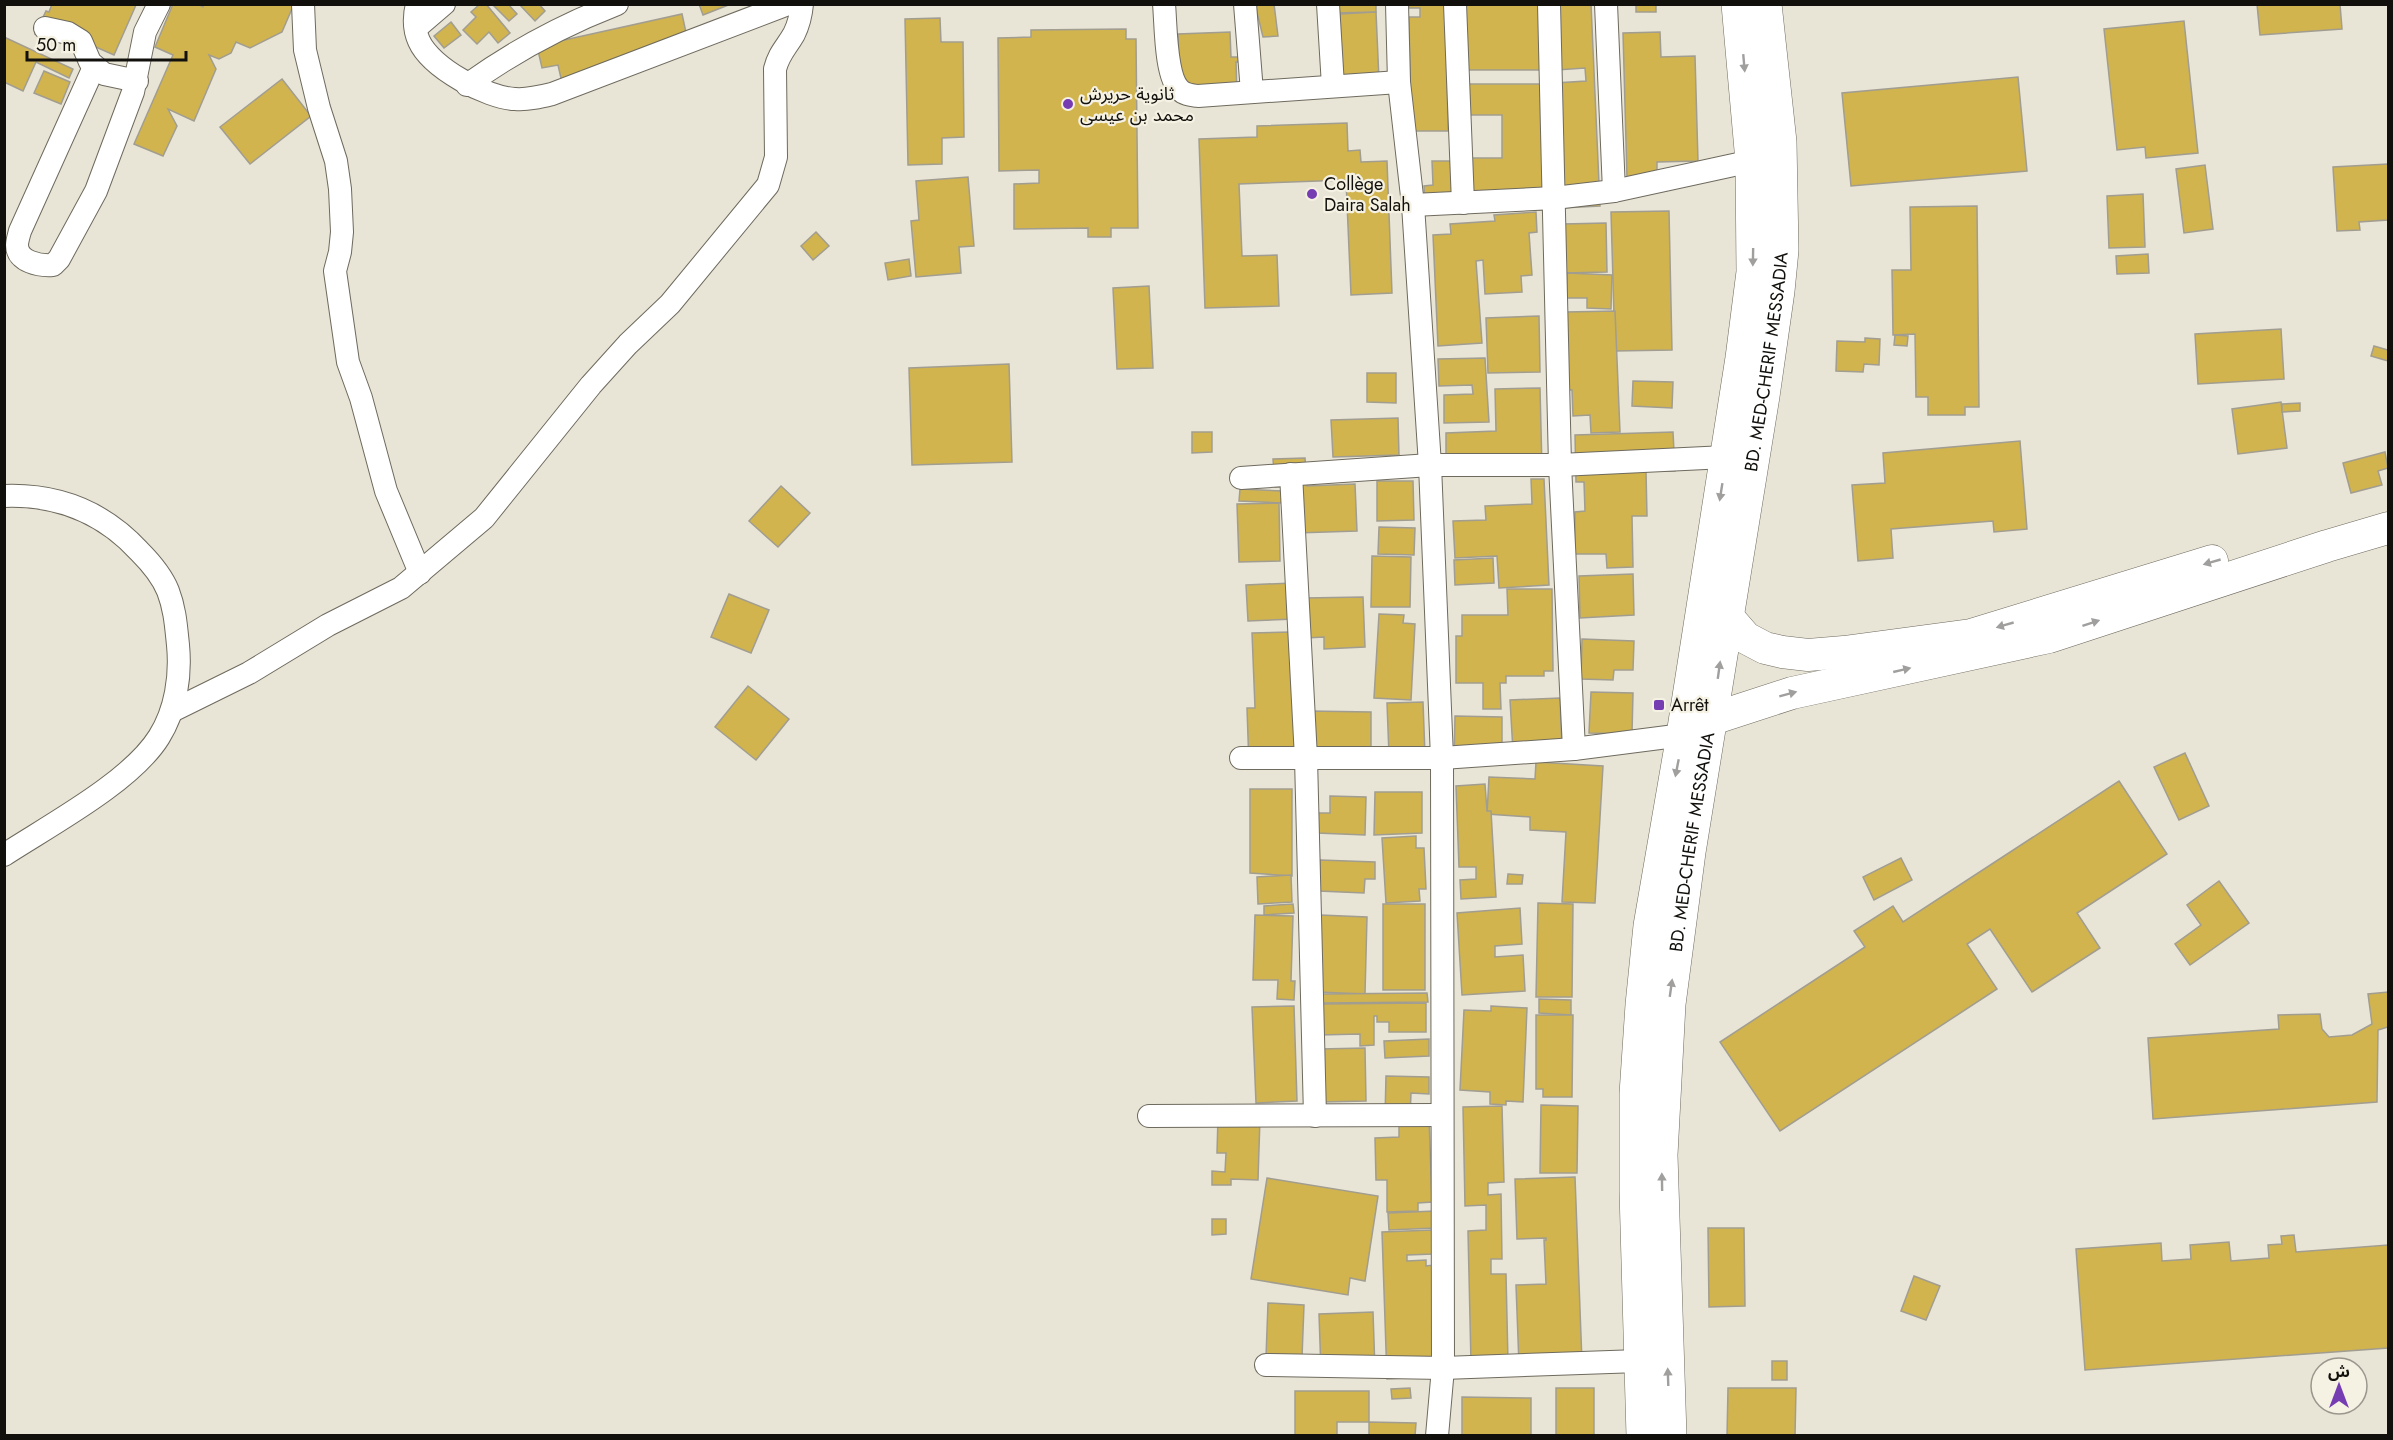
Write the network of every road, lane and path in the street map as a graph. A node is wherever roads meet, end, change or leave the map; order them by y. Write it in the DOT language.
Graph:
graph roads {
  1 [pos="159,4"];
  2 [pos="303,4"];
  3 [pos="417,4"];
  4 [pos="444,4"];
  5 [pos="617,4"];
  6 [pos="788,4"];
  7 [pos="802,4"];
  8 [pos="1164,4"];
  9 [pos="1245,4"];
  10 [pos="1328,4"];
  11 [pos="1397,4"];
  12 [pos="1455,4"];
  13 [pos="1549,4"];
  14 [pos="1606,4"];
  15 [pos="1738,4"];
  16 [pos="1765,4"];
  17 [pos="45,28"];
  18 [pos="416,28"];
  19 [pos="94,67"];
  20 [pos="137,81"];
  21 [pos="1399,82"];
  22 [pos="467,85"];
  23 [pos="1333,86"];
  24 [pos="1251,92"];
  25 [pos="1752,161"];
  26 [pos="1614,191"];
  27 [pos="1554,198"];
  28 [pos="1463,203"];
  29 [pos="1413,205"];
  30 [pos="1726,457"];
  31 [pos="1431,465"];
  32 [pos="1560,465"];
  33 [pos="1292,474"];
  34 [pos="1241,478"];
  35 [pos="4,496"];
  36 [pos="2388,510"];
  37 [pos="2388,528"];
  38 [pos="420,573"];
  39 [pos="1726,615"];
  40 [pos="172,711"];
  41 [pos="1702,730"];
  42 [pos="1574,749"];
  43 [pos="1241,758"];
  44 [pos="1306,758"];
  45 [pos="1442,758"];
  46 [pos="4,855"];
  47 [pos="1442,1114"];
  48 [pos="1149,1116"];
  49 [pos="1315,1116"];
  50 [pos="1639,1361"];
  51 [pos="1266,1365"];
  52 [pos="1443,1368"];
  53 [pos="1437,1436"];
  54 [pos="1643,1436"];
  55 [pos="1670,1436"];
  1 -- 20 [label="street"];
  2 -- 38 [label="street"];
  3 -- 18 [label="street"];
  4 -- 18 [label="street"];
  5 -- 22 [label="street"];
  6 -- 22 [label="street"];
  7 -- 38 [label="street"];
  8 -- 24 [label="street"];
  9 -- 24 [label="street"];
  10 -- 23 [label="street"];
  11 -- 21 [label="street"];
  12 -- 28 [label="street"];
  13 -- 27 [label="street"];
  14 -- 26 [label="street"];
  15 -- 25 [label="highway, BD. MED-CHERIF MESSADIA, one-way"];
  16 -- 39 [label="highway, BD. MED-CHERIF MESSADIA"];
  17 -- 19 [label="street"];
  18 -- 22 [label="street"];
  19 -- 20 [label="street"];
  19 -- 20 [label="street"];
  21 -- 23 [label="street"];
  21 -- 29 [label="street"];
  23 -- 24 [label="street"];
  25 -- 26 [label="street"];
  25 -- 30 [label="highway, BD. MED-CHERIF MESSADIA, one-way"];
  26 -- 27 [label="street"];
  27 -- 28 [label="street"];
  27 -- 32 [label="street"];
  28 -- 29 [label="street"];
  29 -- 31 [label="street"];
  30 -- 32 [label="street"];
  30 -- 41 [label="highway, BD. MED-CHERIF MESSADIA, one-way"];
  31 -- 32 [label="street"];
  31 -- 33 [label="street"];
  31 -- 45 [label="street"];
  32 -- 42 [label="street"];
  33 -- 34 [label="street"];
  33 -- 44 [label="street"];
  35 -- 40 [label="street"];
  36 -- 39 [label="street, one-way"];
  41 -- 37 [label="street, one-way"];
  38 -- 40 [label="street"];
  41 -- 39 [label="highway, BD. MED-CHERIF MESSADIA, one-way"];
  40 -- 46 [label="street"];
  41 -- 42 [label="street"];
  41 -- 50 [label="highway, BD. MED-CHERIF MESSADIA, one-way"];
  55 -- 41 [label="highway, BD. MED-CHERIF MESSADIA, one-way"];
  42 -- 45 [label="street"];
  43 -- 44 [label="street"];
  44 -- 45 [label="street"];
  44 -- 49 [label="street"];
  45 -- 47 [label="street"];
  47 -- 49 [label="street"];
  47 -- 52 [label="street"];
  48 -- 49 [label="street"];
  50 -- 52 [label="street"];
  50 -- 54 [label="highway, BD. MED-CHERIF MESSADIA"];
  51 -- 52 [label="street"];
  52 -- 53 [label="street"];
}
